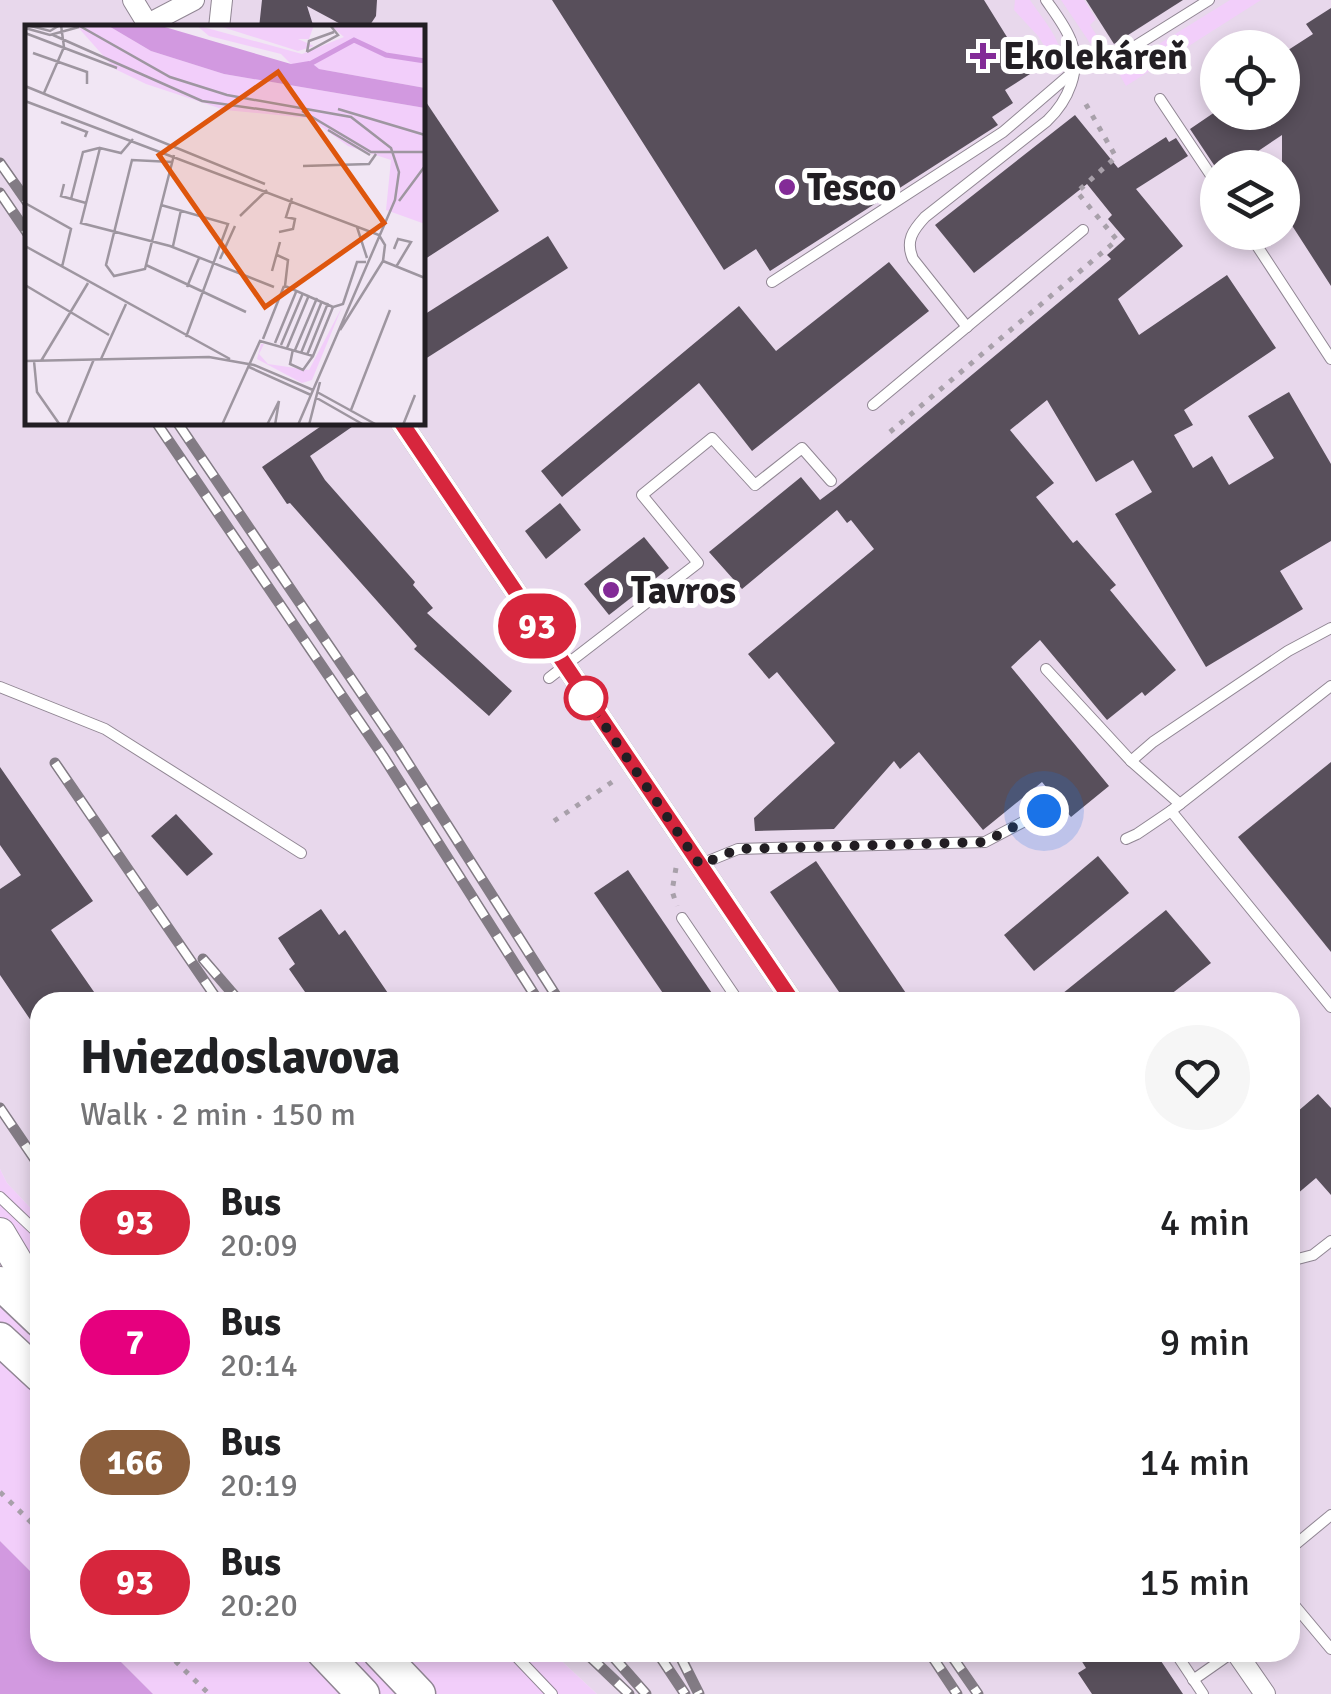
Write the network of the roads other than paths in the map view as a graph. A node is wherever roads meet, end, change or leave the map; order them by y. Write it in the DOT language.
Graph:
graph roads {
  1 [pos="133,0"];
  2 [pos="194,0"];
  3 [pos="222,0"];
  4 [pos="1046,0"];
  5 [pos="1208,0"];
  6 [pos="148,25"];
  7 [pos="151,25"];
  8 [pos="219,25"];
  9 [pos="1075,57"];
  10 [pos="1074,71"];
  11 [pos="1160,98"];
  12 [pos="1200,159"];
  13 [pos="1084,230"];
  14 [pos="1260,250"];
  15 [pos="772,282"];
  16 [pos="967,327"];
  17 [pos="1331,359"];
  18 [pos="873,405"];
  19 [pos="403,425"];
  20 [pos="831,481"];
  21 [pos="1331,628"];
  22 [pos="1046,669"];
  23 [pos="556,673"];
  24 [pos="1331,686"];
  25 [pos="0,687"];
  26 [pos="1132,761"];
  27 [pos="1176,807"];
  28 [pos="1044,811"];
  29 [pos="1126,838"];
  30 [pos="301,854"];
  31 [pos="696,859"];
  32 [pos="682,918"];
  33 [pos="732,992"];
  34 [pos="786,992"];
  35 [pos="1331,1007"];
  36 [pos="0,1196"];
  37 [pos="30,1225"];
  38 [pos="0,1234"];
  39 [pos="1331,1241"];
  40 [pos="1300,1259"];
  41 [pos="0,1284"];
  42 [pos="30,1284"];
  43 [pos="30,1312"];
  44 [pos="0,1339"];
  45 [pos="30,1367"];
  46 [pos="1331,1514"];
  47 [pos="1300,1540"];
  48 [pos="1300,1612"];
  49 [pos="1331,1649"];
  50 [pos="333,1662"];
  51 [pos="389,1662"];
  52 [pos="522,1662"];
  53 [pos="1182,1662"];
  54 [pos="1220,1662"];
  55 [pos="1242,1662"];
  56 [pos="1194,1680"];
  57 [pos="364,1694"];
  58 [pos="419,1694"];
  59 [pos="552,1694"];
  60 [pos="1203,1694"];
  61 [pos="1264,1694"];
  1 -- 6 [label="street"];
  2 -- 7 [label="street"];
  3 -- 8 [label="street"];
  4 -- 9 [label="lane"];
  5 -- 9 [label="lane"];
  9 -- 10 [label="lane"];
  10 -- 15 [label="lane"];
  10 -- 16 [label="lane"];
  11 -- 12 [label="lane"];
  13 -- 16 [label="lane"];
  14 -- 17 [label="lane"];
  16 -- 18 [label="lane"];
  19 -- 23 [label="street"];
  20 -- 23 [label="lane"];
  21 -- 26 [label="lane"];
  22 -- 26 [label="lane"];
  23 -- 31 [label="street"];
  24 -- 27 [label="lane"];
  25 -- 30 [label="lane"];
  26 -- 27 [label="lane"];
  27 -- 29 [label="lane"];
  27 -- 35 [label="lane"];
  28 -- 31 [label="lane"];
  31 -- 34 [label="street"];
  32 -- 33 [label="lane"];
  36 -- 37 [label="lane"];
  38 -- 42 [label="main road"];
  39 -- 40 [label="lane"];
  41 -- 43 [label="main road"];
  44 -- 45 [label="main road"];
  46 -- 47 [label="lane"];
  48 -- 49 [label="lane"];
  50 -- 57 [label="main road"];
  51 -- 58 [label="main road"];
  52 -- 59 [label="lane"];
  53 -- 56 [label="lane"];
  54 -- 56 [label="lane"];
  55 -- 61 [label="street"];
  56 -- 60 [label="lane"];
}
